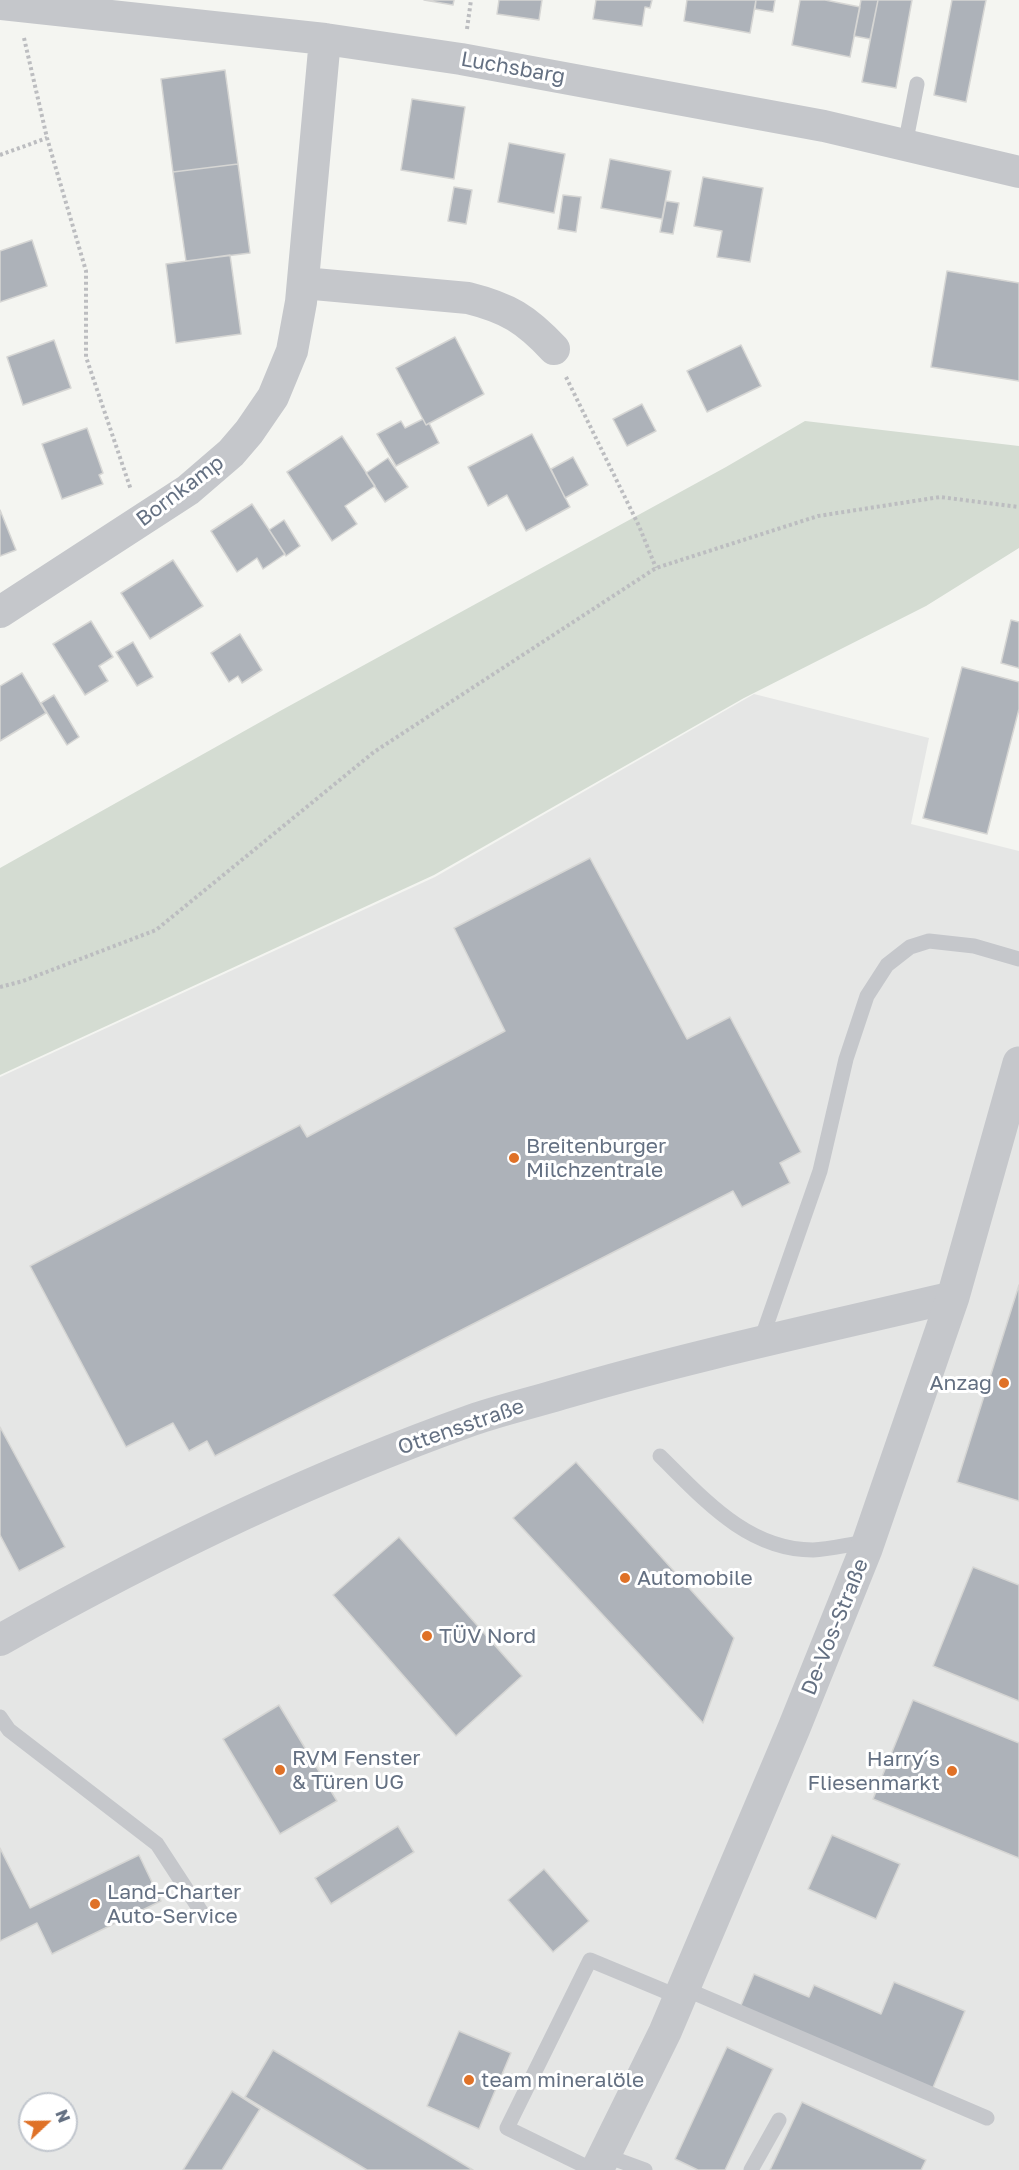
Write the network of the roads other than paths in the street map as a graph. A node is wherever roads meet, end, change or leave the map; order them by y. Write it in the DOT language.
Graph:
graph roads {
  1 [pos="8,5"];
  2 [pos="325,39"];
  3 [pos="917,84"];
  4 [pos="905,145"];
  5 [pos="1019,172"];
  6 [pos="303,283"];
  7 [pos="554,349"];
  8 [pos="0,612"];
  9 [pos="1019,959"];
  10 [pos="1019,1063"];
  11 [pos="953,1297"];
  12 [pos="760,1343"];
  13 [pos="660,1455"];
  14 [pos="868,1542"];
  15 [pos="0,1640"];
  16 [pos="0,1717"];
  17 [pos="204,1916"];
  18 [pos="681,1993"];
  19 [pos="987,2118"];
  20 [pos="779,2120"];
  21 [pos="598,2165"];
  22 [pos="645,2170"];
  23 [pos="751,2170"];
  1 -- 2 [label="street, Luchsbarg"];
  2 -- 4 [label="street, Luchsbarg"];
  2 -- 6 [label="street, Bornkamp"];
  3 -- 4 [label="lane"];
  4 -- 5 [label="street, Luchsbarg"];
  6 -- 7 [label="street"];
  6 -- 8 [label="street, Bornkamp"];
  9 -- 12 [label="lane"];
  10 -- 11 [label="street, De-Vos-Straße"];
  11 -- 12 [label="street, Ottensstraße"];
  11 -- 14 [label="street, De-Vos-Straße"];
  12 -- 15 [label="street, Ottensstraße"];
  13 -- 14 [label="lane"];
  14 -- 18 [label="street, De-Vos-Straße"];
  16 -- 17 [label="lane"];
  18 -- 19 [label="lane"];
  18 -- 21 [label="street, De-Vos-Straße"];
  18 -- 21 [label="lane"];
  20 -- 23 [label="lane"];
  21 -- 22 [label="lane"];
}
